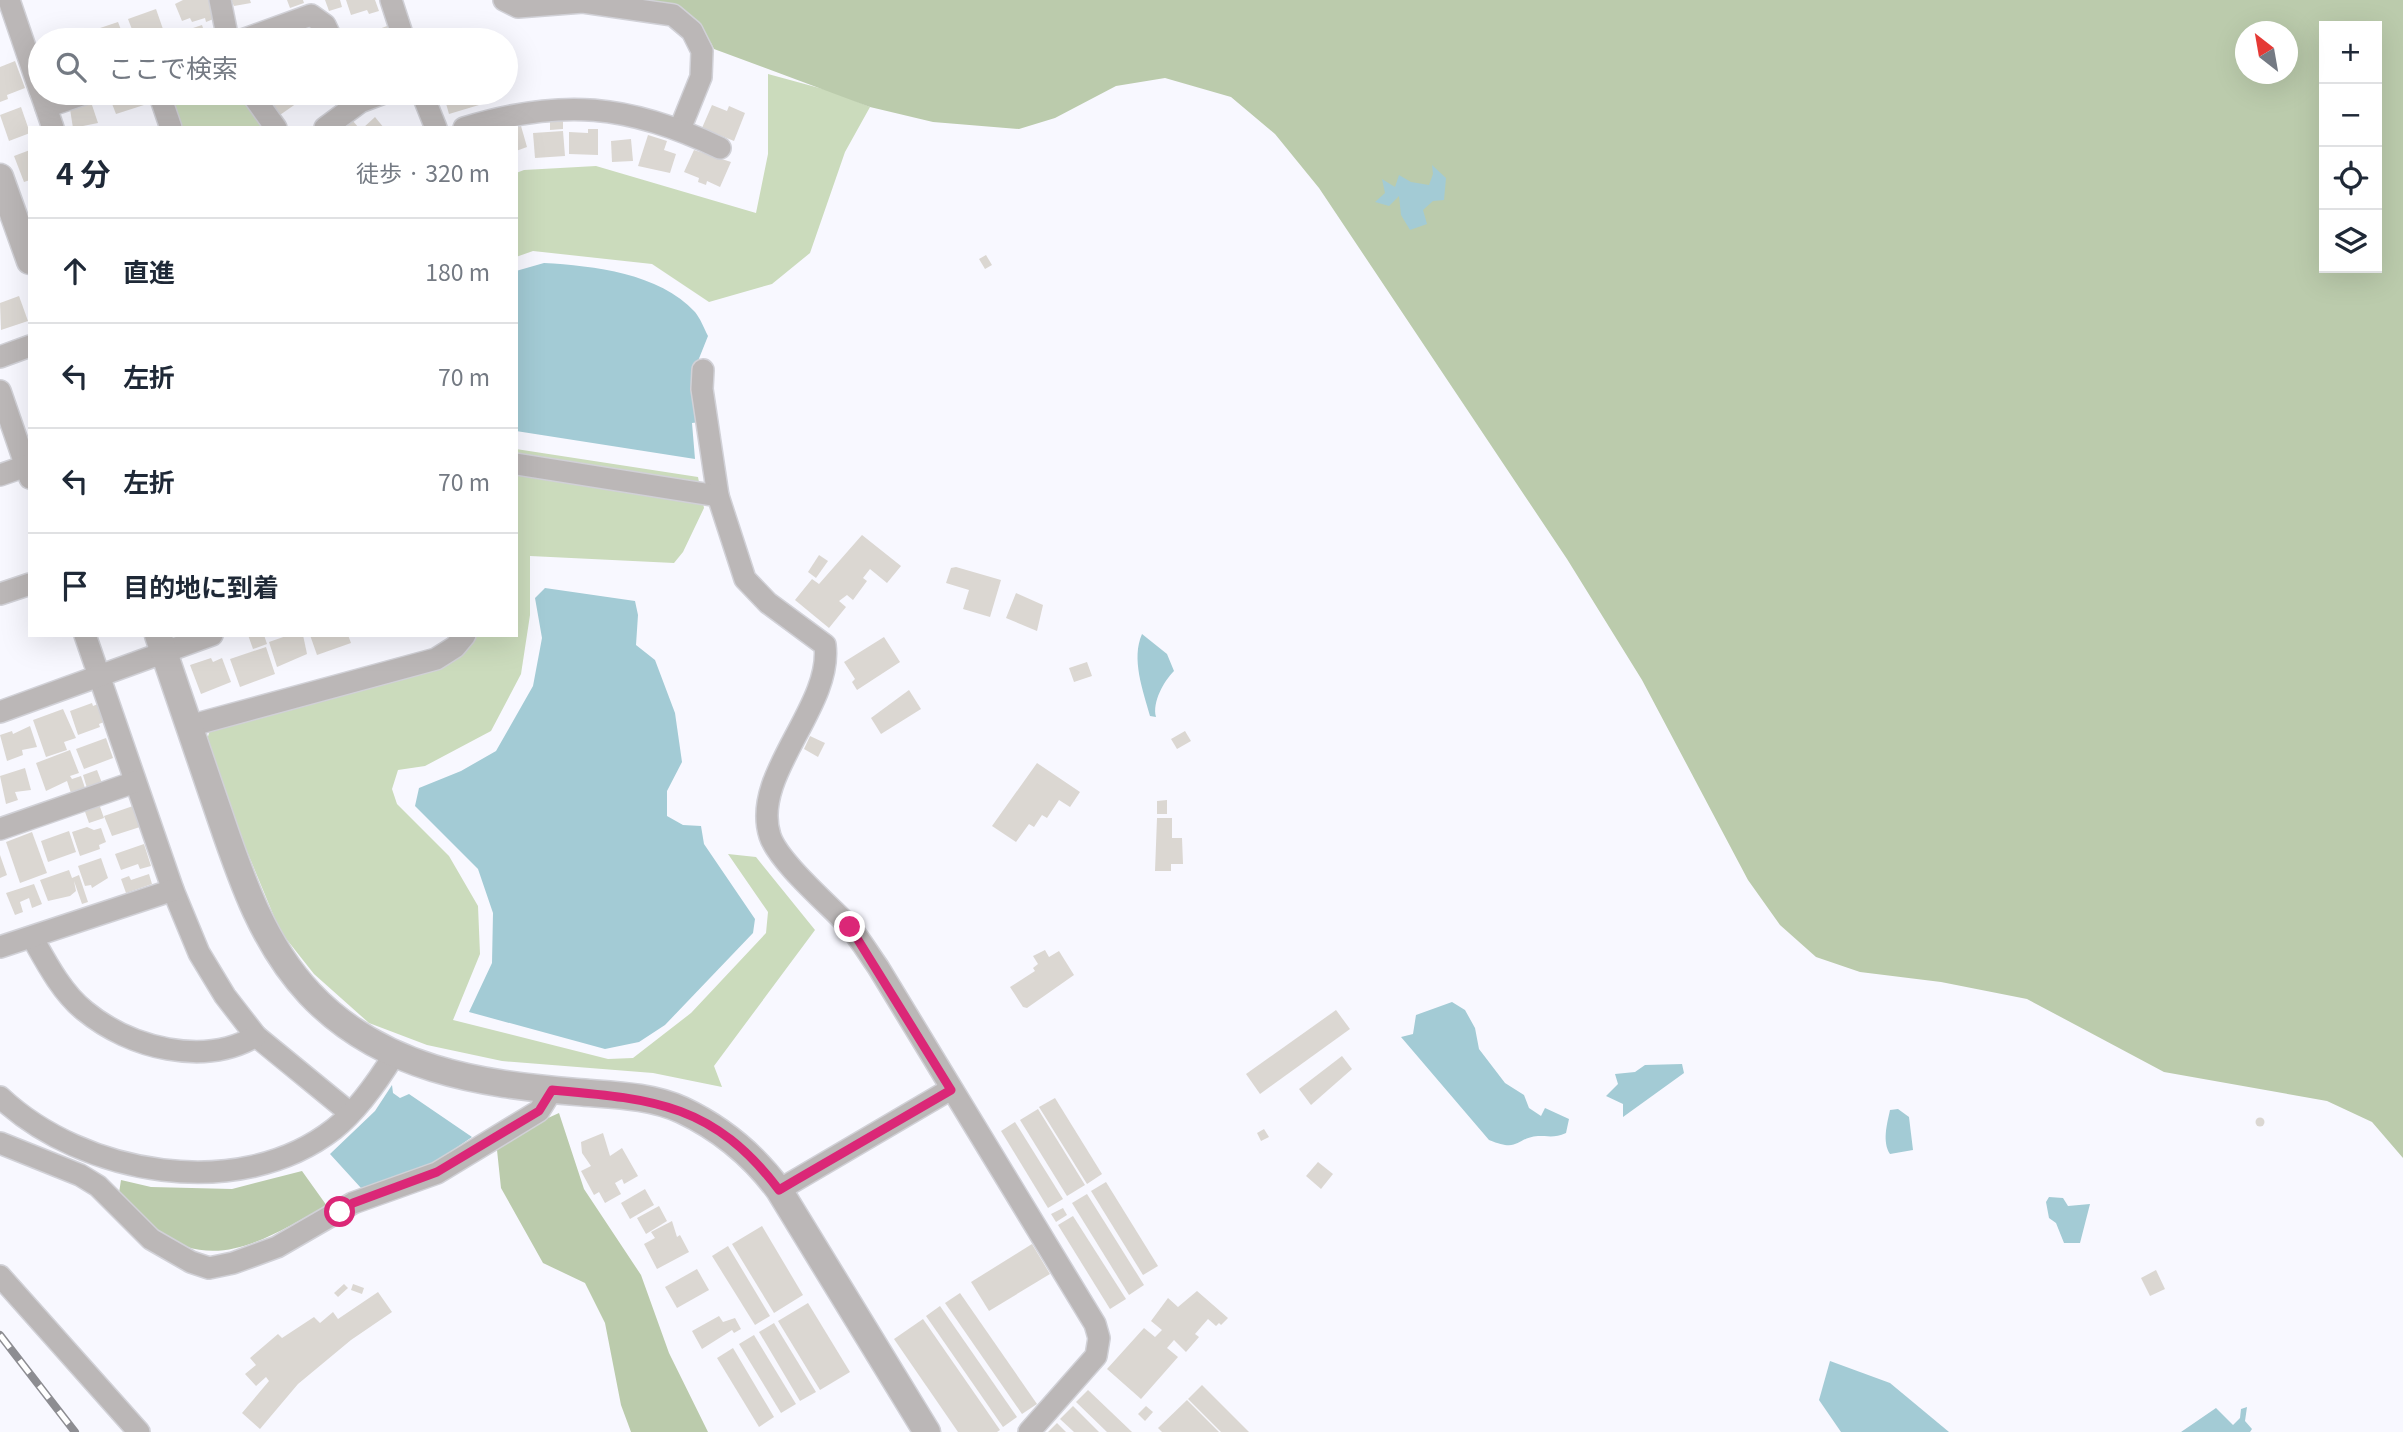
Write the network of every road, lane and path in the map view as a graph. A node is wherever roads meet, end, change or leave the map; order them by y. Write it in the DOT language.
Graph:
graph roads {
  1 [pos="220,0"];
  2 [pos="391,0"];
  3 [pos="504,0"];
  4 [pos="8,1"];
  5 [pos="583,1"];
  6 [pos="226,28"];
  7 [pos="276,28"];
  8 [pos="326,28"];
  9 [pos="400,28"];
  10 [pos="28,57"];
  11 [pos="45,105"];
  12 [pos="163,105"];
  13 [pos="260,105"];
  14 [pos="349,105"];
  15 [pos="427,105"];
  16 [pos="52,126"];
  17 [pos="170,126"];
  18 [pos="275,126"];
  19 [pos="327,126"];
  20 [pos="435,126"];
  21 [pos="470,126"];
  22 [pos="680,129"];
  23 [pos="720,149"];
  24 [pos="0,177"];
  25 [pos="28,255"];
  26 [pos="28,347"];
  27 [pos="0,357"];
  28 [pos="703,370"];
  29 [pos="0,391"];
  30 [pos="518,464"];
  31 [pos="28,472"];
  32 [pos="0,475"];
  33 [pos="718,496"];
  34 [pos="28,585"];
  35 [pos="0,594"];
  36 [pos="86,637"];
  37 [pos="201,637"];
  38 [pos="462,637"];
  39 [pos="161,644"];
  40 [pos="100,677"];
  41 [pos="0,712"];
  42 [pos="189,726"];
  43 [pos="135,782"];
  44 [pos="0,829"];
  45 [pos="173,890"];
  46 [pos="32,937"];
  47 [pos="0,947"];
  48 [pos="256,1036"];
  49 [pos="394,1055"];
  50 [pos="552,1090"];
  51 [pos="951,1090"];
  52 [pos="0,1097"];
  53 [pos="350,1113"];
  54 [pos="0,1143"];
  55 [pos="779,1190"];
  56 [pos="0,1276"];
  57 [pos="139,1432"];
  58 [pos="927,1432"];
  59 [pos="1029,1432"];
  1 -- 6 [label="street"];
  2 -- 9 [label="street"];
  3 -- 5 [label="street"];
  4 -- 10 [label="street"];
  5 -- 22 [label="street"];
  7 -- 8 [label="street"];
  11 -- 16 [label="street"];
  12 -- 17 [label="street"];
  13 -- 18 [label="street"];
  14 -- 19 [label="street"];
  15 -- 20 [label="street"];
  21 -- 22 [label="street"];
  22 -- 23 [label="street"];
  24 -- 25 [label="street"];
  26 -- 27 [label="street"];
  28 -- 33 [label="street"];
  29 -- 31 [label="street"];
  30 -- 33 [label="street"];
  31 -- 32 [label="street"];
  33 -- 51 [label="street"];
  34 -- 35 [label="street"];
  36 -- 40 [label="street"];
  37 -- 39 [label="street"];
  38 -- 42 [label="street"];
  39 -- 40 [label="street"];
  39 -- 42 [label="street"];
  40 -- 41 [label="street"];
  40 -- 43 [label="street"];
  42 -- 49 [label="street"];
  43 -- 44 [label="street"];
  43 -- 45 [label="street"];
  45 -- 46 [label="street"];
  45 -- 48 [label="street"];
  46 -- 47 [label="street"];
  46 -- 48 [label="street"];
  48 -- 53 [label="street"];
  49 -- 50 [label="street"];
  49 -- 53 [label="street"];
  50 -- 54 [label="street"];
  50 -- 55 [label="street"];
  51 -- 55 [label="street"];
  51 -- 59 [label="street"];
  52 -- 53 [label="street"];
  55 -- 58 [label="street"];
  56 -- 57 [label="street"];
}
